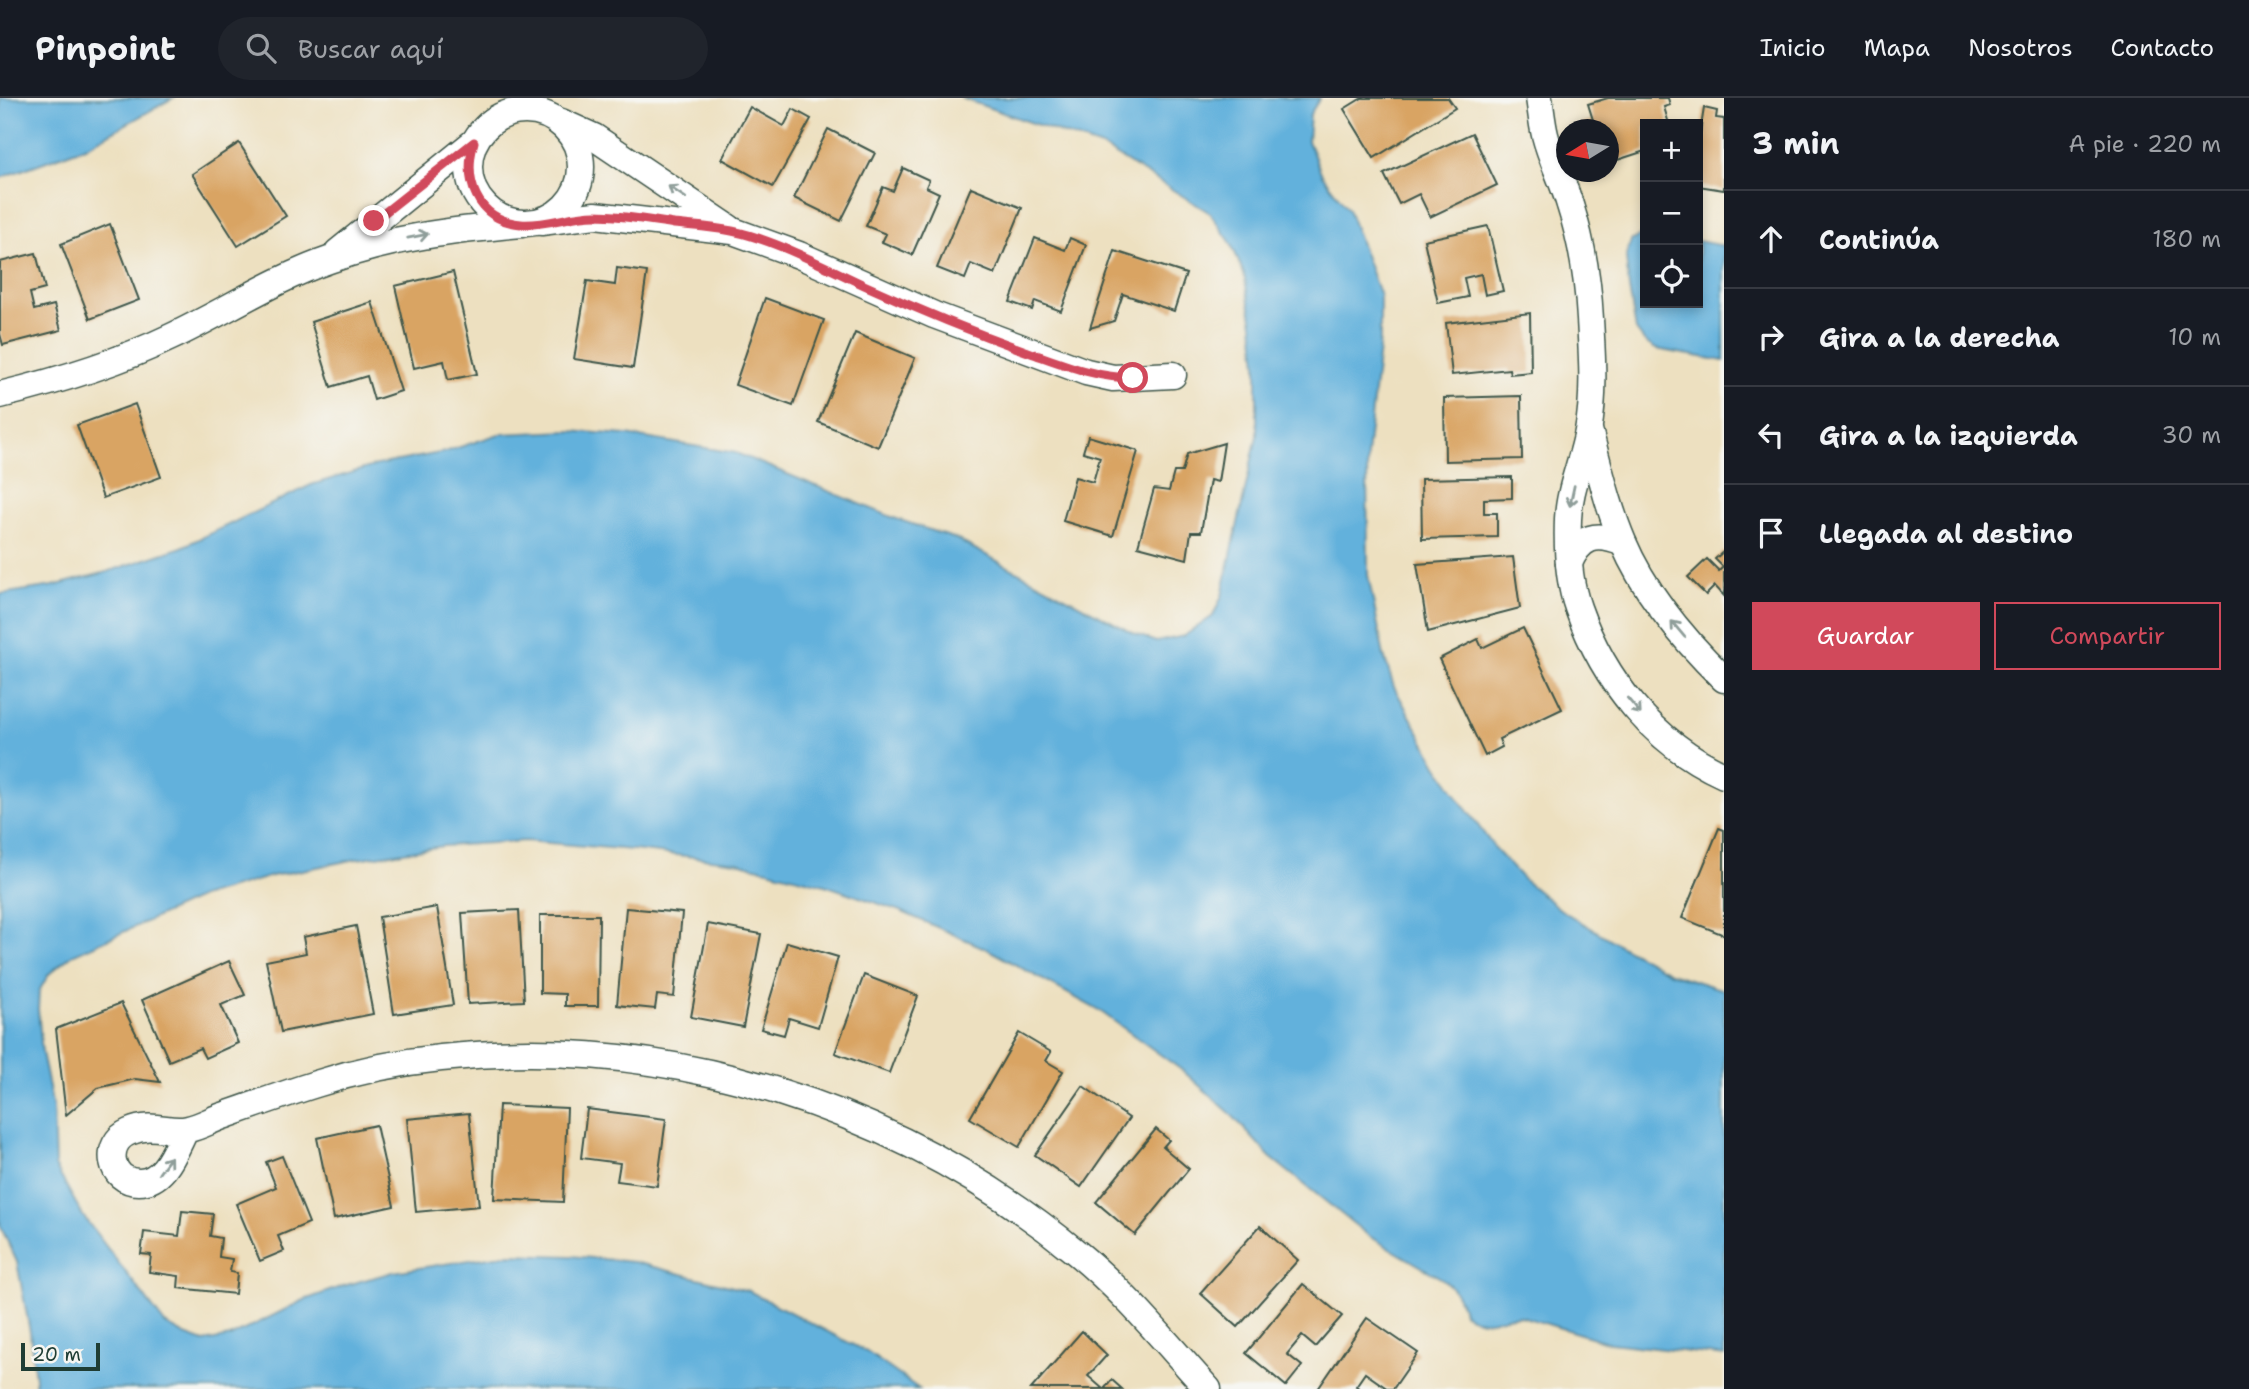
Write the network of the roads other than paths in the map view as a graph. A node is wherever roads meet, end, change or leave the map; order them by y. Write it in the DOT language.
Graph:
graph roads {
  1 [pos="1521,98"];
  2 [pos="1539,98"];
  3 [pos="555,119"];
  4 [pos="1545,135"];
  5 [pos="474,142"];
  6 [pos="531,223"];
  7 [pos="733,231"];
  8 [pos="328,260"];
  9 [pos="1173,375"];
  10 [pos="0,394"];
  11 [pos="1588,429"];
  12 [pos="1623,542"];
  13 [pos="1569,563"];
  14 [pos="1724,679"];
  15 [pos="1724,775"];
  16 [pos="186,1130"];
  17 [pos="1208,1389"];
  1 -- 4 [label="street"];
  2 -- 4 [label="street"];
  3 -- 5 [label="street"];
  3 -- 6 [label="street"];
  7 -- 3 [label="street, one-way"];
  4 -- 11 [label="street"];
  5 -- 6 [label="street"];
  5 -- 8 [label="street"];
  6 -- 7 [label="street"];
  8 -- 6 [label="street, one-way"];
  7 -- 9 [label="street"];
  8 -- 10 [label="street"];
  11 -- 12 [label="street"];
  11 -- 13 [label="street, one-way"];
  12 -- 13 [label="street"];
  14 -- 12 [label="street, one-way"];
  13 -- 15 [label="street, one-way"];
  16 -- 17 [label="street"];
}
